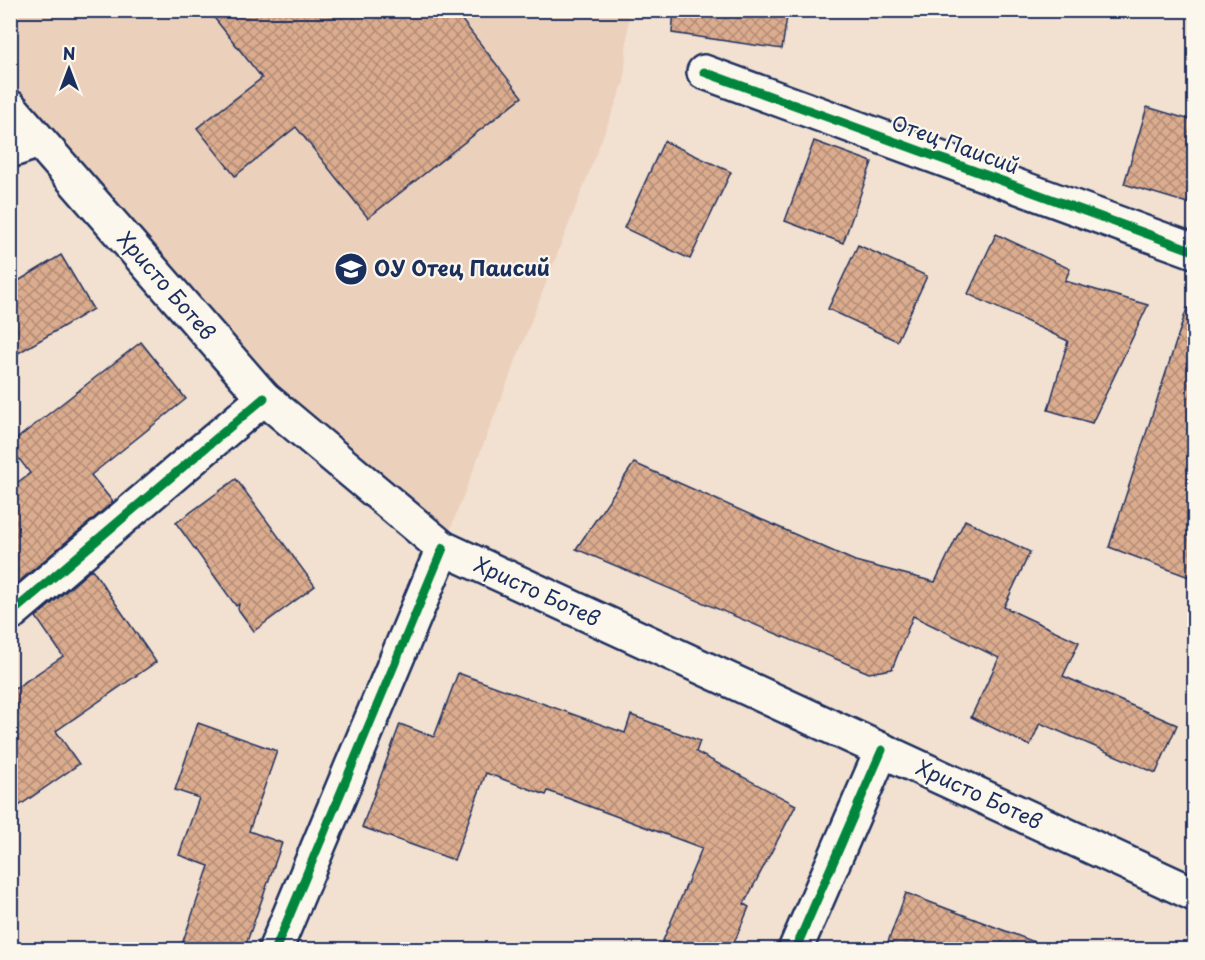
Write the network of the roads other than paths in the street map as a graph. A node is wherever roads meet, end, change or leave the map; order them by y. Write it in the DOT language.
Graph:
graph roads {
  1 [pos="704,72"];
  2 [pos="10,107"];
  3 [pos="25,146"];
  4 [pos="1194,251"];
  5 [pos="264,398"];
  6 [pos="443,548"];
  7 [pos="10,614"];
  8 [pos="882,750"];
  9 [pos="1194,894"];
  10 [pos="274,950"];
  11 [pos="795,950"];
  1 -- 4 [label="street, Отец Паисий"];
  2 -- 3 [label="street, Христо Ботев"];
  3 -- 5 [label="street, Христо Ботев"];
  5 -- 6 [label="street, Христо Ботев"];
  5 -- 7 [label="street"];
  6 -- 8 [label="street, Христо Ботев"];
  6 -- 10 [label="street"];
  8 -- 9 [label="street, Христо Ботев"];
  8 -- 11 [label="street"];
}
